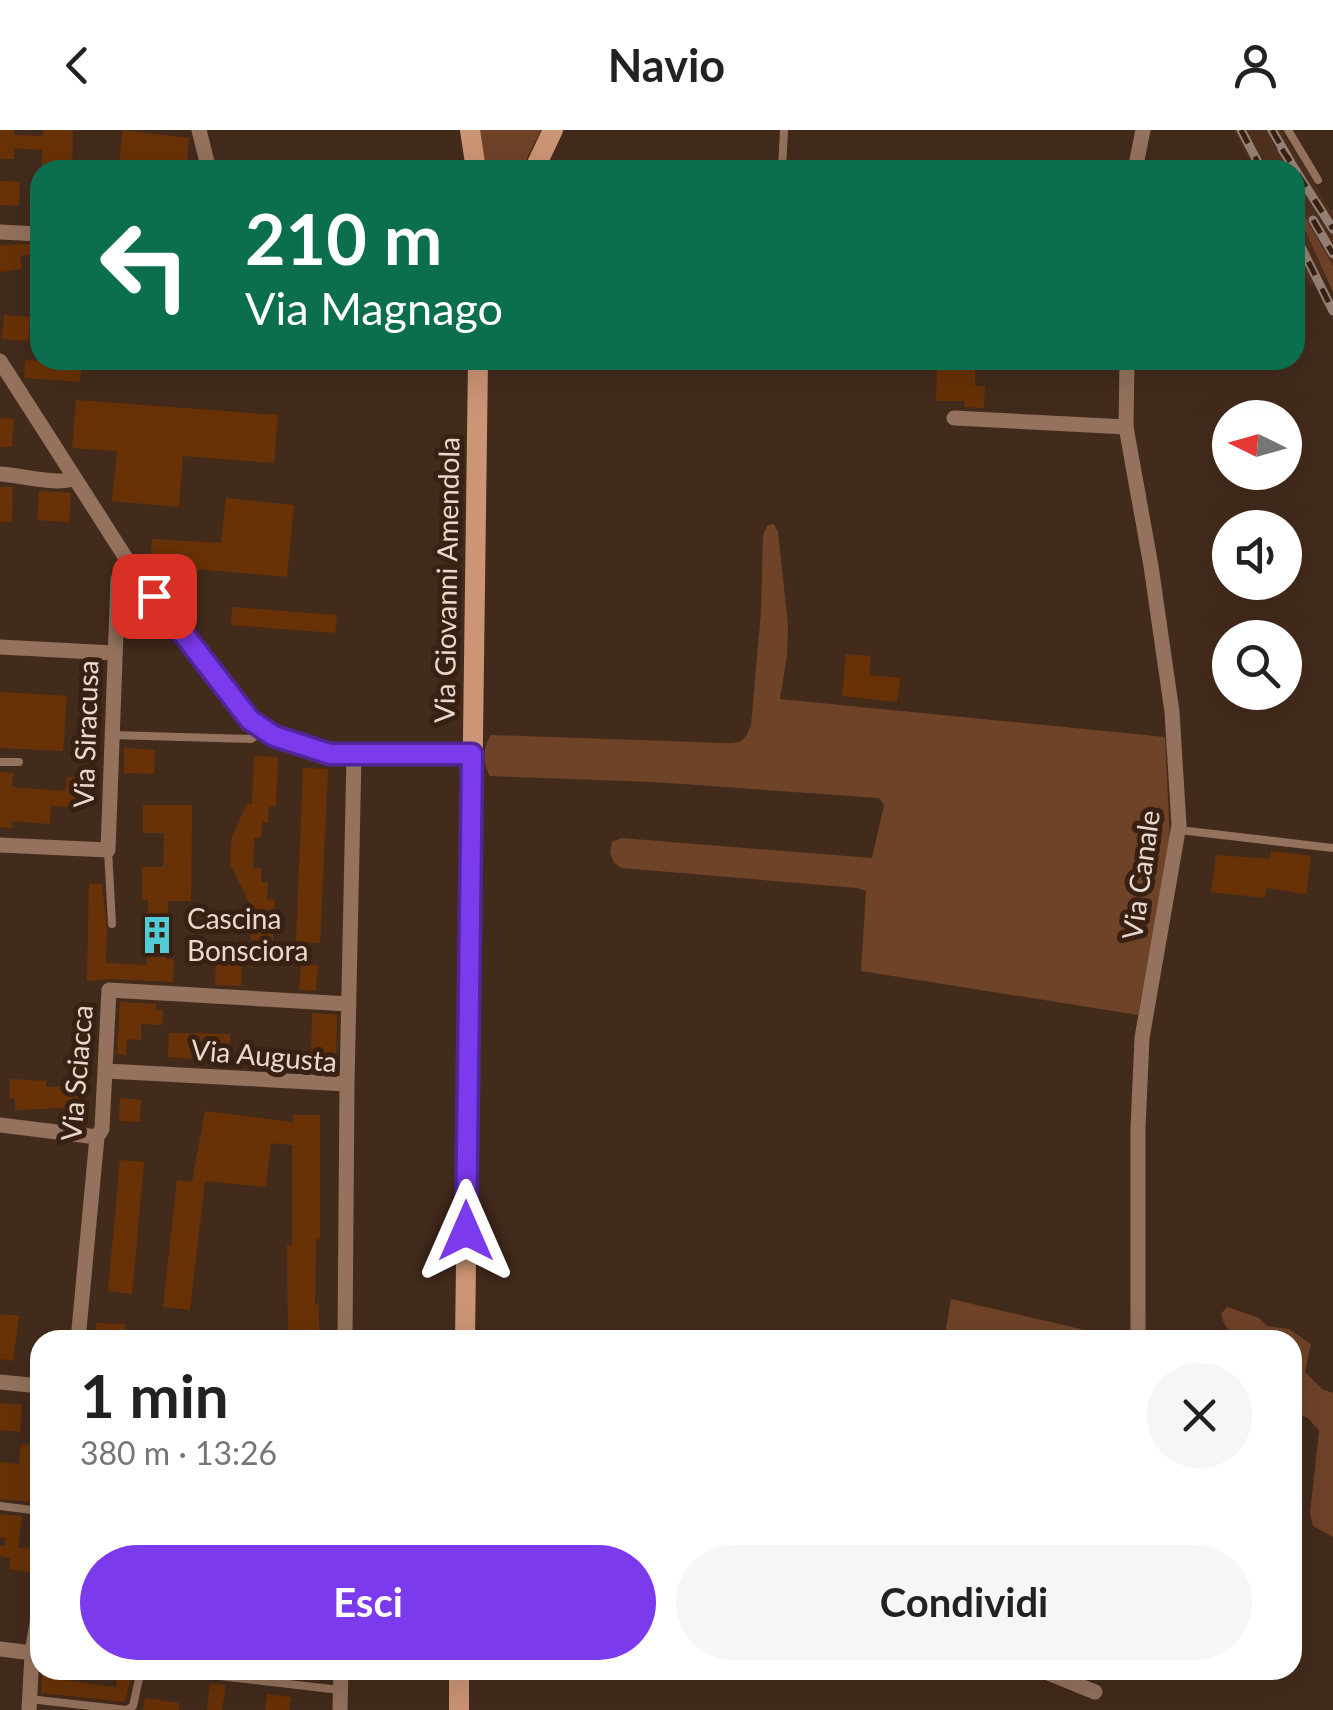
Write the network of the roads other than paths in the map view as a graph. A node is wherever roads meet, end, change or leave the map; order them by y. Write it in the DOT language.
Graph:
graph roads {
  1 [pos="199,130"];
  2 [pos="470,130"];
  3 [pos="554,130"];
  4 [pos="784,130"];
  5 [pos="1143,130"];
  6 [pos="1288,130"];
  7 [pos="206,160"];
  8 [pos="474,160"];
  9 [pos="539,160"];
  10 [pos="782,160"];
  11 [pos="1137,160"];
  12 [pos="1318,180"];
  13 [pos="0,232"];
  14 [pos="30,234"];
  15 [pos="0,361"];
  16 [pos="478,370"];
  17 [pos="1127,370"];
  18 [pos="954,418"];
  19 [pos="1126,428"];
  20 [pos="62,458"];
  21 [pos="0,474"];
  22 [pos="32,476"];
  23 [pos="75,478"];
  24 [pos="132,566"];
  25 [pos="0,647"];
  26 [pos="114,653"];
  27 [pos="264,731"];
  28 [pos="111,735"];
  29 [pos="472,754"];
  30 [pos="354,756"];
  31 [pos="0,762"];
  32 [pos="20,762"];
  33 [pos="1178,830"];
  34 [pos="0,846"];
  35 [pos="1333,848"];
  36 [pos="108,850"];
  37 [pos="112,924"];
  38 [pos="349,1004"];
  39 [pos="106,1070"];
  40 [pos="348,1084"];
  41 [pos="0,1125"];
  42 [pos="97,1137"];
  43 [pos="79,1330"];
  44 [pos="345,1330"];
  45 [pos="465,1330"];
  46 [pos="1138,1330"];
  47 [pos="0,1382"];
  48 [pos="30,1385"];
  49 [pos="0,1506"];
  50 [pos="30,1510"];
  51 [pos="0,1649"];
  52 [pos="30,1653"];
  53 [pos="139,1680"];
  54 [pos="254,1680"];
  55 [pos="340,1680"];
  56 [pos="460,1680"];
  57 [pos="1066,1680"];
  58 [pos="340,1690"];
  59 [pos="1095,1692"];
  60 [pos="29,1704"];
  61 [pos="340,1710"];
  62 [pos="459,1710"];
  1 -- 7 [label="street"];
  2 -- 8 [label="main road"];
  3 -- 9 [label="main road"];
  4 -- 10 [label="lane"];
  5 -- 11 [label="street"];
  6 -- 12 [label="lane"];
  13 -- 14 [label="street"];
  15 -- 20 [label="street"];
  16 -- 29 [label="main road, Via Giovanni Amendola"];
  17 -- 19 [label="street, Via Canale"];
  18 -- 19 [label="street"];
  19 -- 33 [label="street, Via Canale"];
  20 -- 22 [label="street"];
  20 -- 23 [label="street"];
  21 -- 22 [label="street"];
  22 -- 23 [label="street"];
  23 -- 24 [label="street"];
  24 -- 26 [label="street, Via Siracusa"];
  24 -- 27 [label="street"];
  25 -- 26 [label="street"];
  26 -- 28 [label="street, Via Siracusa"];
  27 -- 28 [label="lane"];
  27 -- 30 [label="street"];
  28 -- 36 [label="street, Via Siracusa"];
  29 -- 30 [label="street"];
  29 -- 45 [label="main road, Via Giovanni Amendola"];
  30 -- 38 [label="street"];
  31 -- 32 [label="lane"];
  33 -- 35 [label="lane"];
  33 -- 46 [label="street, Via Canale"];
  34 -- 36 [label="street, Via Siracusa"];
  36 -- 37 [label="lane, Via Siracusa"];
  38 -- 39 [label="street, Via Sciacca"];
  38 -- 40 [label="street"];
  39 -- 40 [label="street, Via Augusta"];
  39 -- 42 [label="street, Via Sciacca"];
  40 -- 44 [label="street, Via Augusta"];
  41 -- 42 [label="street"];
  42 -- 43 [label="street, Via Sciacca"];
  47 -- 48 [label="street"];
  49 -- 50 [label="lane"];
  51 -- 52 [label="street"];
  53 -- 60 [label="lane"];
  54 -- 58 [label="lane"];
  55 -- 58 [label="street"];
  56 -- 62 [label="main road"];
  57 -- 59 [label="street"];
  58 -- 61 [label="street"];
}
